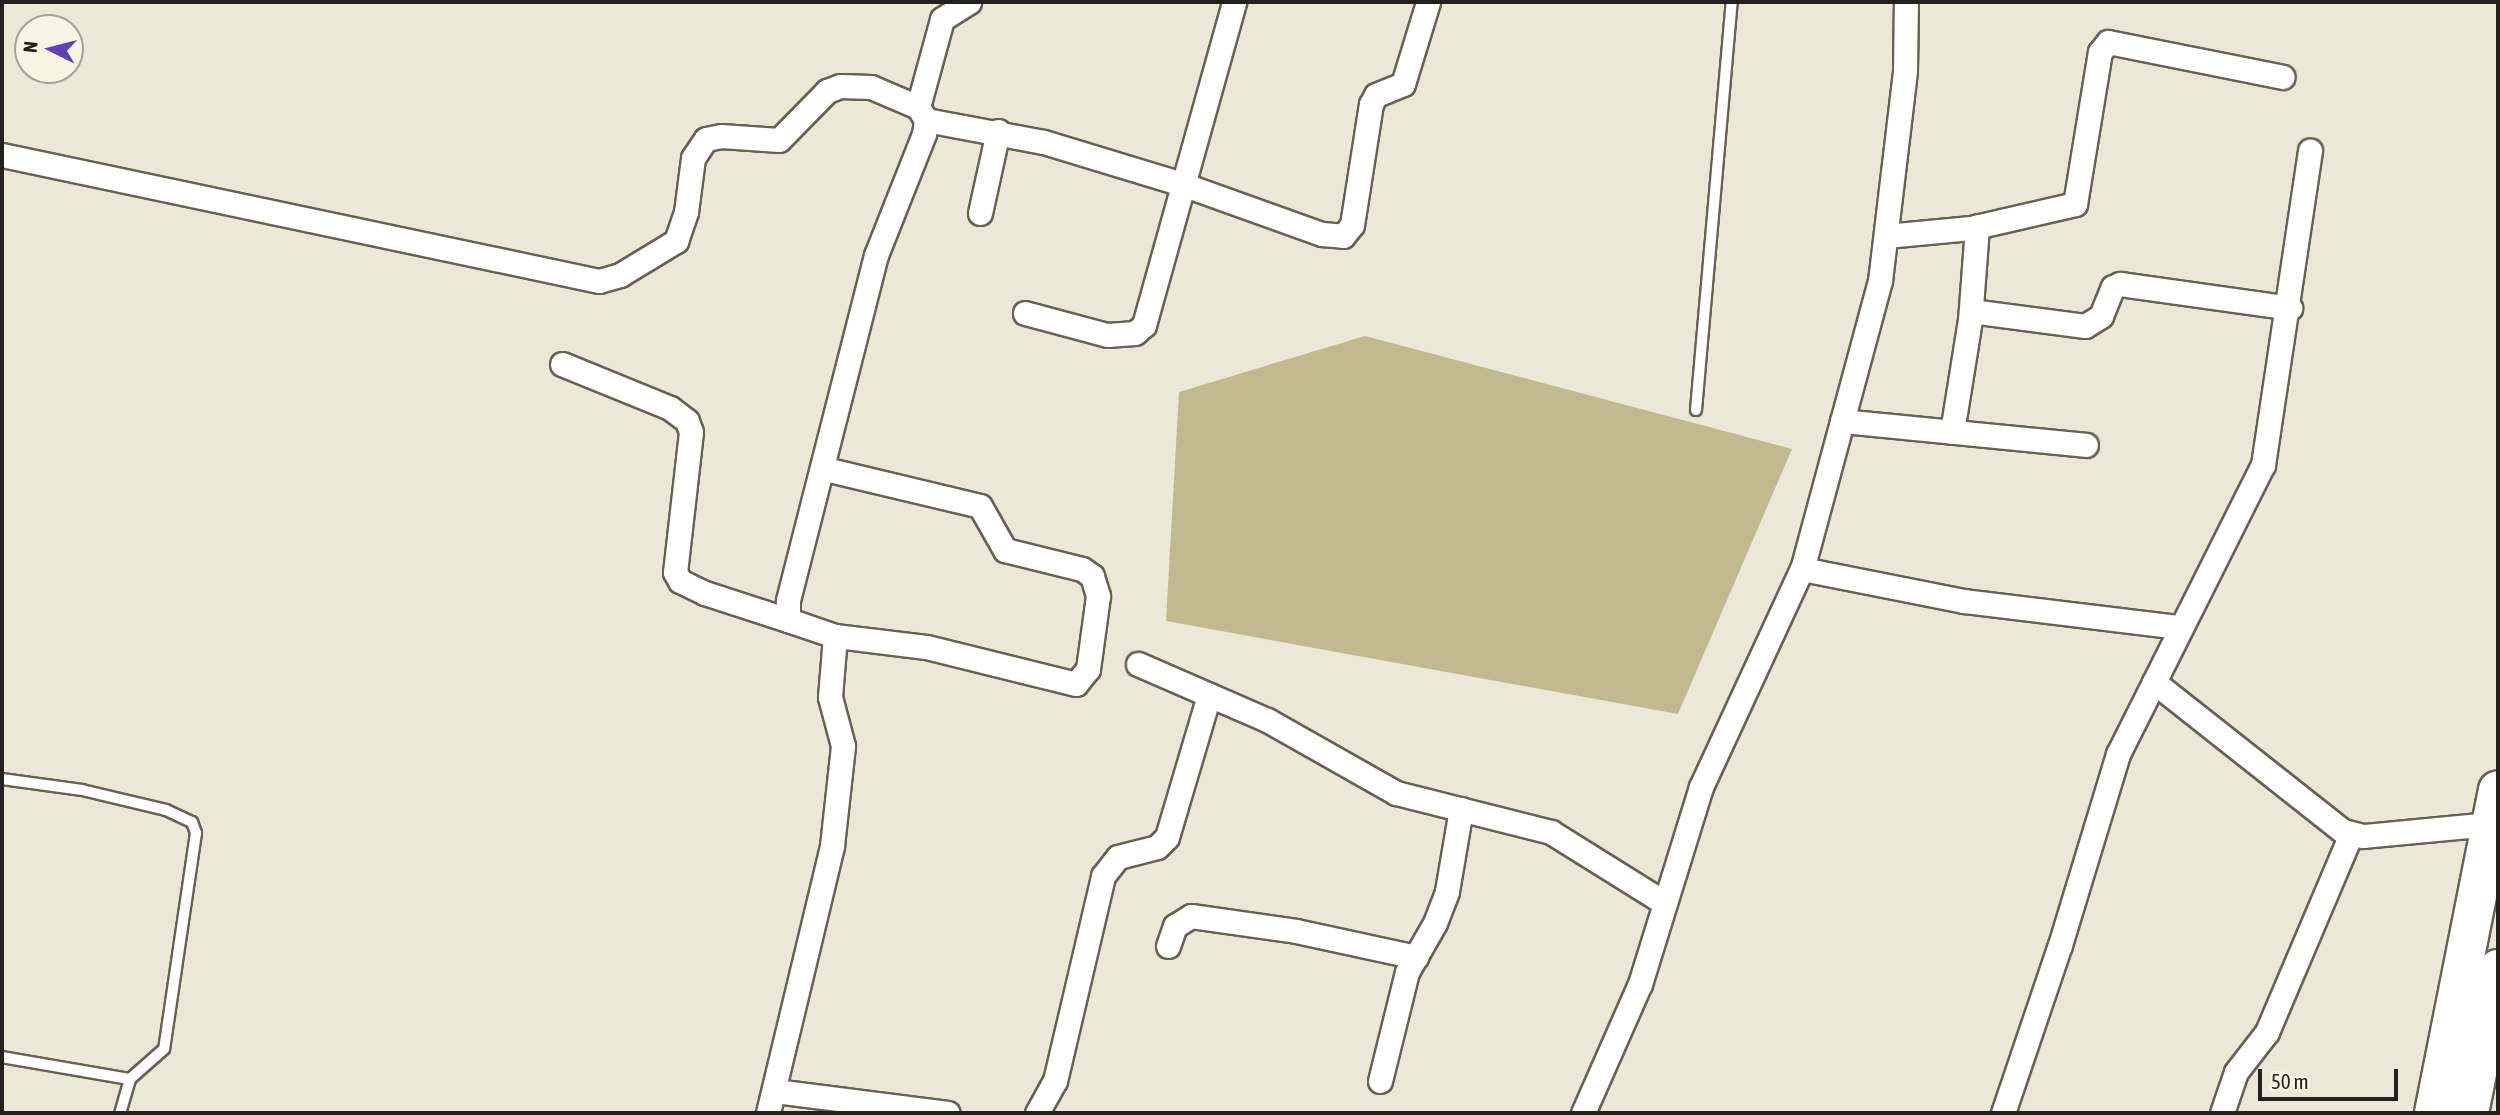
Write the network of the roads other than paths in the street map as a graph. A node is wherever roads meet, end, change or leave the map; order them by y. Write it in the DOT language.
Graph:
graph roads {
  1 [pos="969,2"];
  2 [pos="1234,2"];
  3 [pos="1428,2"];
  4 [pos="1732,2"];
  5 [pos="1906,2"];
  6 [pos="2283,77"];
  7 [pos="922,114"];
  8 [pos="998,131"];
  9 [pos="2310,150"];
  10 [pos="2,155"];
  11 [pos="1182,184"];
  12 [pos="980,213"];
  13 [pos="1977,226"];
  14 [pos="1886,236"];
  15 [pos="2290,308"];
  16 [pos="1970,311"];
  17 [pos="1025,313"];
  18 [pos="562,364"];
  19 [pos="1696,410"];
  20 [pos="1842,421"];
  21 [pos="1952,432"];
  22 [pos="2086,445"];
  23 [pos="825,468"];
  24 [pos="1802,569"];
  25 [pos="788,620"];
  26 [pos="2180,627"];
  27 [pos="835,636"];
  28 [pos="1138,664"];
  29 [pos="2154,682"];
  30 [pos="1209,695"];
  31 [pos="2,779"];
  32 [pos="2495,807"];
  33 [pos="1461,809"];
  34 [pos="2351,834"];
  35 [pos="1663,902"];
  36 [pos="1168,946"];
  37 [pos="1416,957"];
  38 [pos="2498,969"];
  39 [pos="2,1057"];
  40 [pos="130,1079"];
  41 [pos="1380,1081"];
  42 [pos="775,1091"];
  43 [pos="120,1113"];
  44 [pos="768,1113"];
  45 [pos="940,1113"];
  46 [pos="1037,1113"];
  47 [pos="1583,1113"];
  48 [pos="2003,1113"];
  49 [pos="2222,1113"];
  50 [pos="2434,1113"];
  51 [pos="2469,1113"];
  1 -- 7 [label="street"];
  2 -- 11 [label="street"];
  3 -- 11 [label="street"];
  4 -- 19 [label="lane"];
  5 -- 14 [label="street"];
  6 -- 13 [label="street"];
  7 -- 8 [label="street"];
  7 -- 10 [label="street"];
  7 -- 23 [label="street"];
  8 -- 11 [label="street"];
  8 -- 12 [label="street"];
  9 -- 15 [label="street"];
  11 -- 17 [label="street"];
  13 -- 14 [label="street"];
  13 -- 16 [label="street"];
  14 -- 20 [label="street"];
  15 -- 16 [label="street"];
  15 -- 26 [label="street"];
  16 -- 21 [label="street"];
  18 -- 25 [label="street"];
  20 -- 21 [label="street"];
  20 -- 24 [label="street"];
  21 -- 22 [label="street"];
  23 -- 25 [label="street"];
  23 -- 27 [label="street"];
  24 -- 26 [label="street"];
  24 -- 35 [label="street"];
  25 -- 27 [label="street"];
  26 -- 29 [label="street"];
  27 -- 42 [label="street"];
  28 -- 30 [label="street"];
  29 -- 34 [label="street"];
  29 -- 48 [label="street"];
  30 -- 33 [label="street"];
  30 -- 46 [label="street"];
  31 -- 40 [label="lane"];
  32 -- 34 [label="street"];
  32 -- 50 [label="highway"];
  33 -- 35 [label="street"];
  33 -- 37 [label="street"];
  34 -- 49 [label="street"];
  35 -- 47 [label="street"];
  36 -- 37 [label="street"];
  37 -- 41 [label="street"];
  38 -- 51 [label="highway"];
  39 -- 40 [label="lane"];
  40 -- 43 [label="lane"];
  42 -- 44 [label="street"];
  42 -- 45 [label="street"];
}
